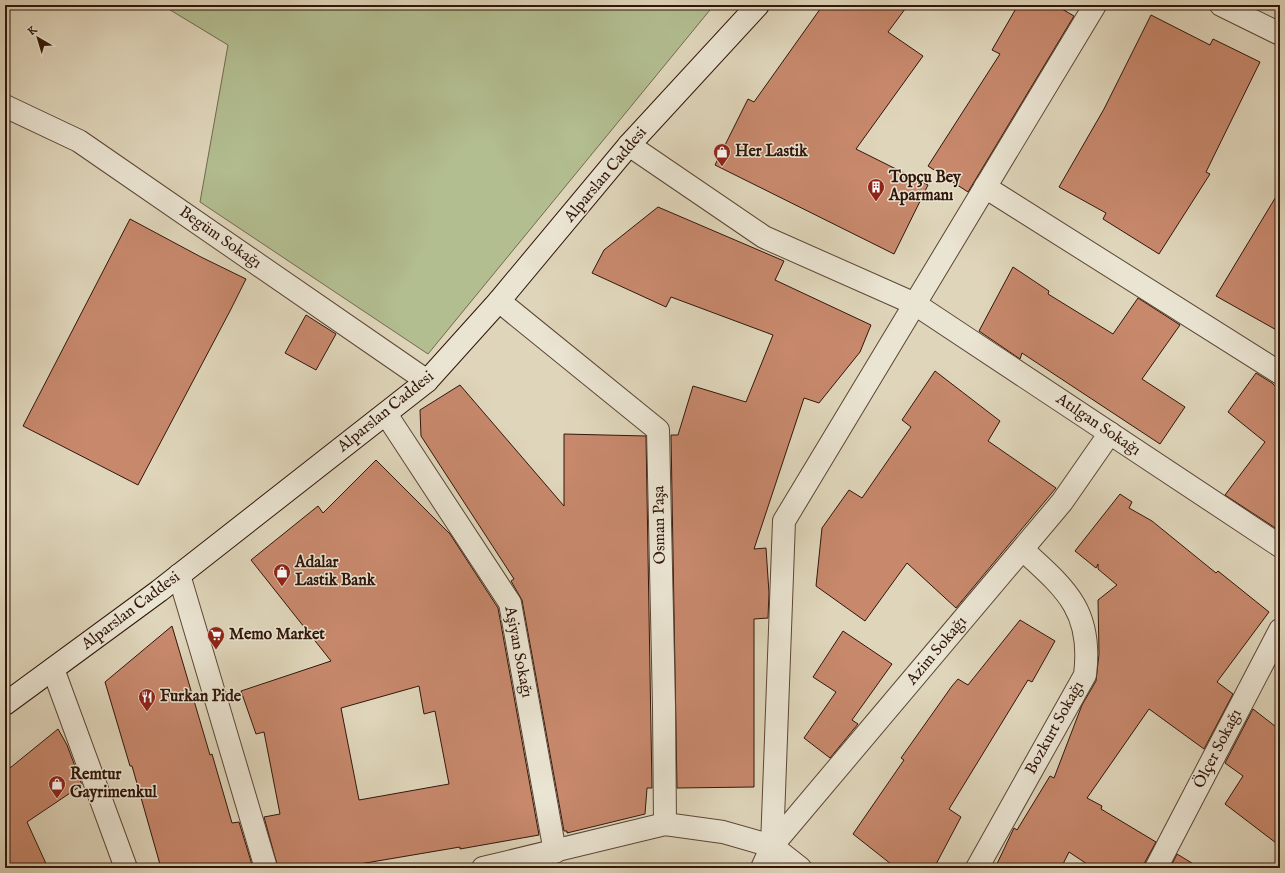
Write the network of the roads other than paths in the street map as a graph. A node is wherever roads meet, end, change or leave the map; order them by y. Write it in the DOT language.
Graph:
graph roads {
  1 [pos="758,5"];
  2 [pos="1095,5"];
  3 [pos="1220,5"];
  4 [pos="1280,34"];
  5 [pos="5,106"];
  6 [pos="629,145"];
  7 [pos="985,187"];
  8 [pos="499,301"];
  9 [pos="916,304"];
  10 [pos="1280,373"];
  11 [pos="427,381"];
  12 [pos="386,414"];
  13 [pos="1110,433"];
  14 [pos="1280,546"];
  15 [pos="1023,550"];
  16 [pos="179,576"];
  17 [pos="1280,630"];
  18 [pos="53,669"];
  19 [pos="5,704"];
  20 [pos="665,824"];
  21 [pos="772,846"];
  22 [pos="555,852"];
  23 [pos="126,868"];
  24 [pos="266,868"];
  25 [pos="483,868"];
  26 [pos="762,868"];
  27 [pos="800,868"];
  28 [pos="977,868"];
  29 [pos="1156,868"];
  1 -- 6 [label="street, Alparslan Caddesi"];
  2 -- 7 [label="street"];
  3 -- 4 [label="street"];
  5 -- 11 [label="street, Begüm Sokağı"];
  6 -- 8 [label="street, Alparslan Caddesi"];
  6 -- 9 [label="street, Atılgan Sokağı"];
  7 -- 9 [label="street"];
  7 -- 10 [label="street"];
  8 -- 11 [label="street, Alparslan Caddesi"];
  8 -- 20 [label="street, Osman Paşa"];
  9 -- 13 [label="street, Atılgan Sokağı"];
  9 -- 21 [label="street"];
  11 -- 12 [label="street, Alparslan Caddesi"];
  12 -- 16 [label="street, Alparslan Caddesi"];
  12 -- 22 [label="street, Aşiyan Sokağı"];
  13 -- 14 [label="street, Atılgan Sokağı"];
  13 -- 15 [label="street, Azim Sokağı"];
  15 -- 21 [label="street, Azim Sokağı"];
  15 -- 28 [label="street, Bozkurt Sokağı"];
  16 -- 18 [label="street, Alparslan Caddesi"];
  16 -- 24 [label="street"];
  17 -- 29 [label="street, Ölçer Sokağı"];
  18 -- 19 [label="street, Alparslan Caddesi"];
  18 -- 23 [label="street"];
  20 -- 21 [label="street"];
  20 -- 22 [label="street"];
  21 -- 26 [label="street, Azim Sokağı"];
  21 -- 27 [label="street"];
  22 -- 25 [label="street"];
}
